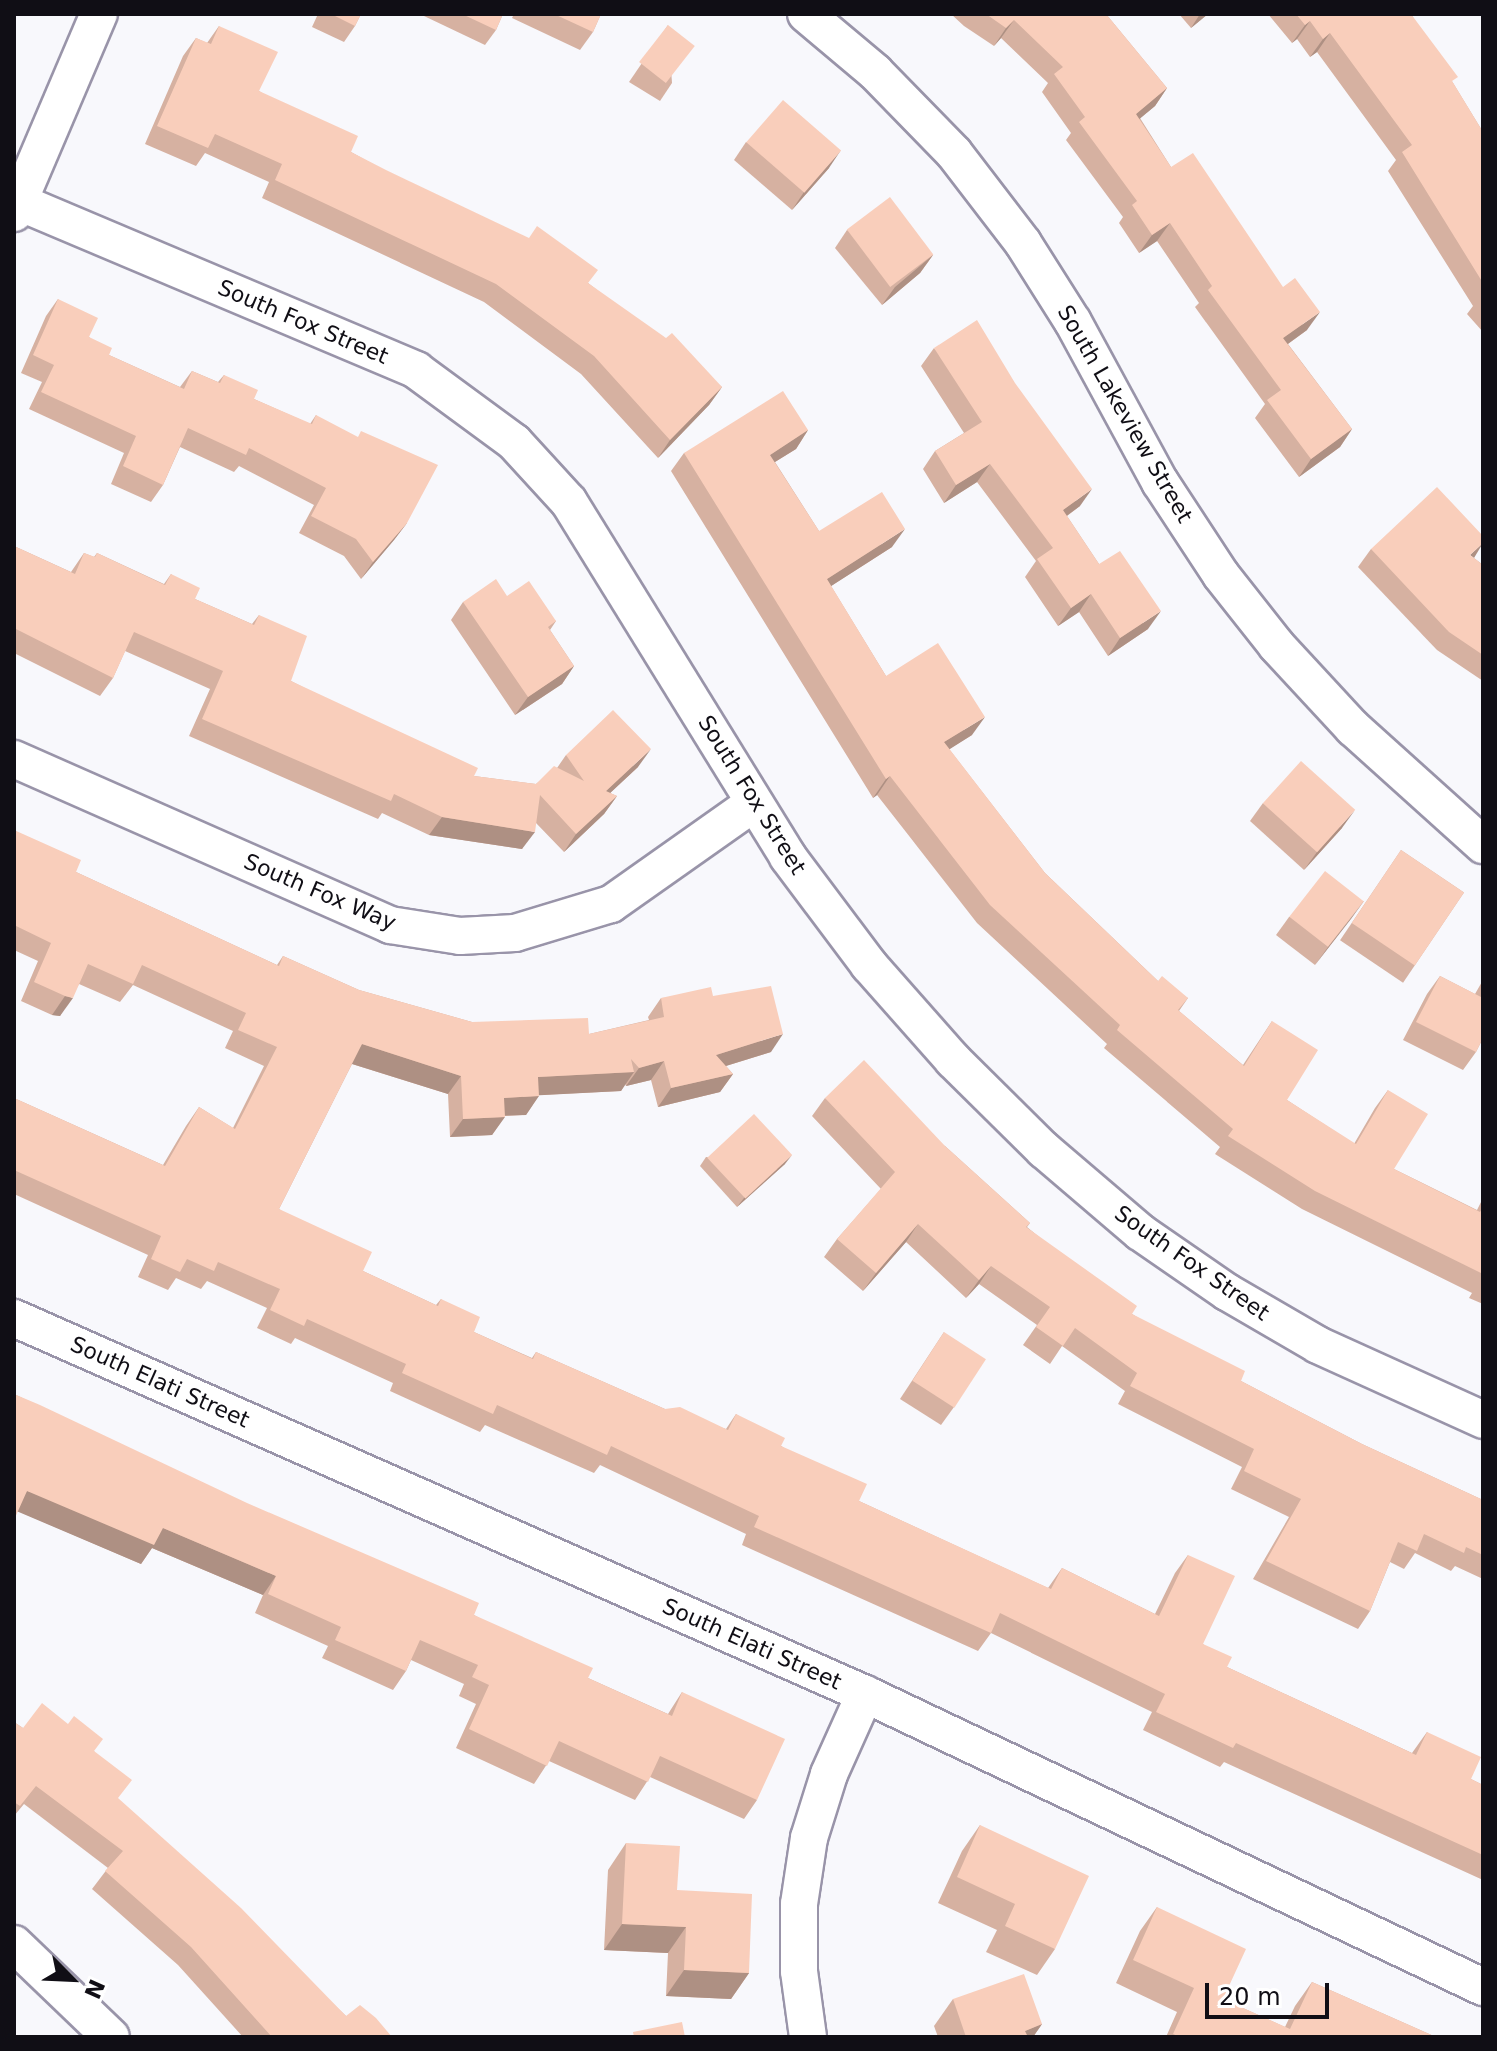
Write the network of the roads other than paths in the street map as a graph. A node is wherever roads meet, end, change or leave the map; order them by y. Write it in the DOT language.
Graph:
graph roads {
  1 [pos="99,14"];
  2 [pos="806,14"];
  3 [pos="17,208"];
  4 [pos="14,759"];
  5 [pos="753,804"];
  6 [pos="1483,845"];
  7 [pos="14,1318"];
  8 [pos="1483,1420"];
  9 [pos="865,1694"];
  10 [pos="14,1944"];
  11 [pos="1483,1987"];
  12 [pos="111,2037"];
  13 [pos="808,2037"];
  1 -- 3 [label="street"];
  2 -- 6 [label="street, South Lakeview Street"];
  3 -- 5 [label="street, South Fox Street"];
  4 -- 5 [label="street, South Fox Way"];
  5 -- 8 [label="street, South Fox Street"];
  7 -- 9 [label="street, South Elati Street"];
  9 -- 11 [label="street, South Elati Street"];
  9 -- 13 [label="street"];
  10 -- 12 [label="street"];
}
